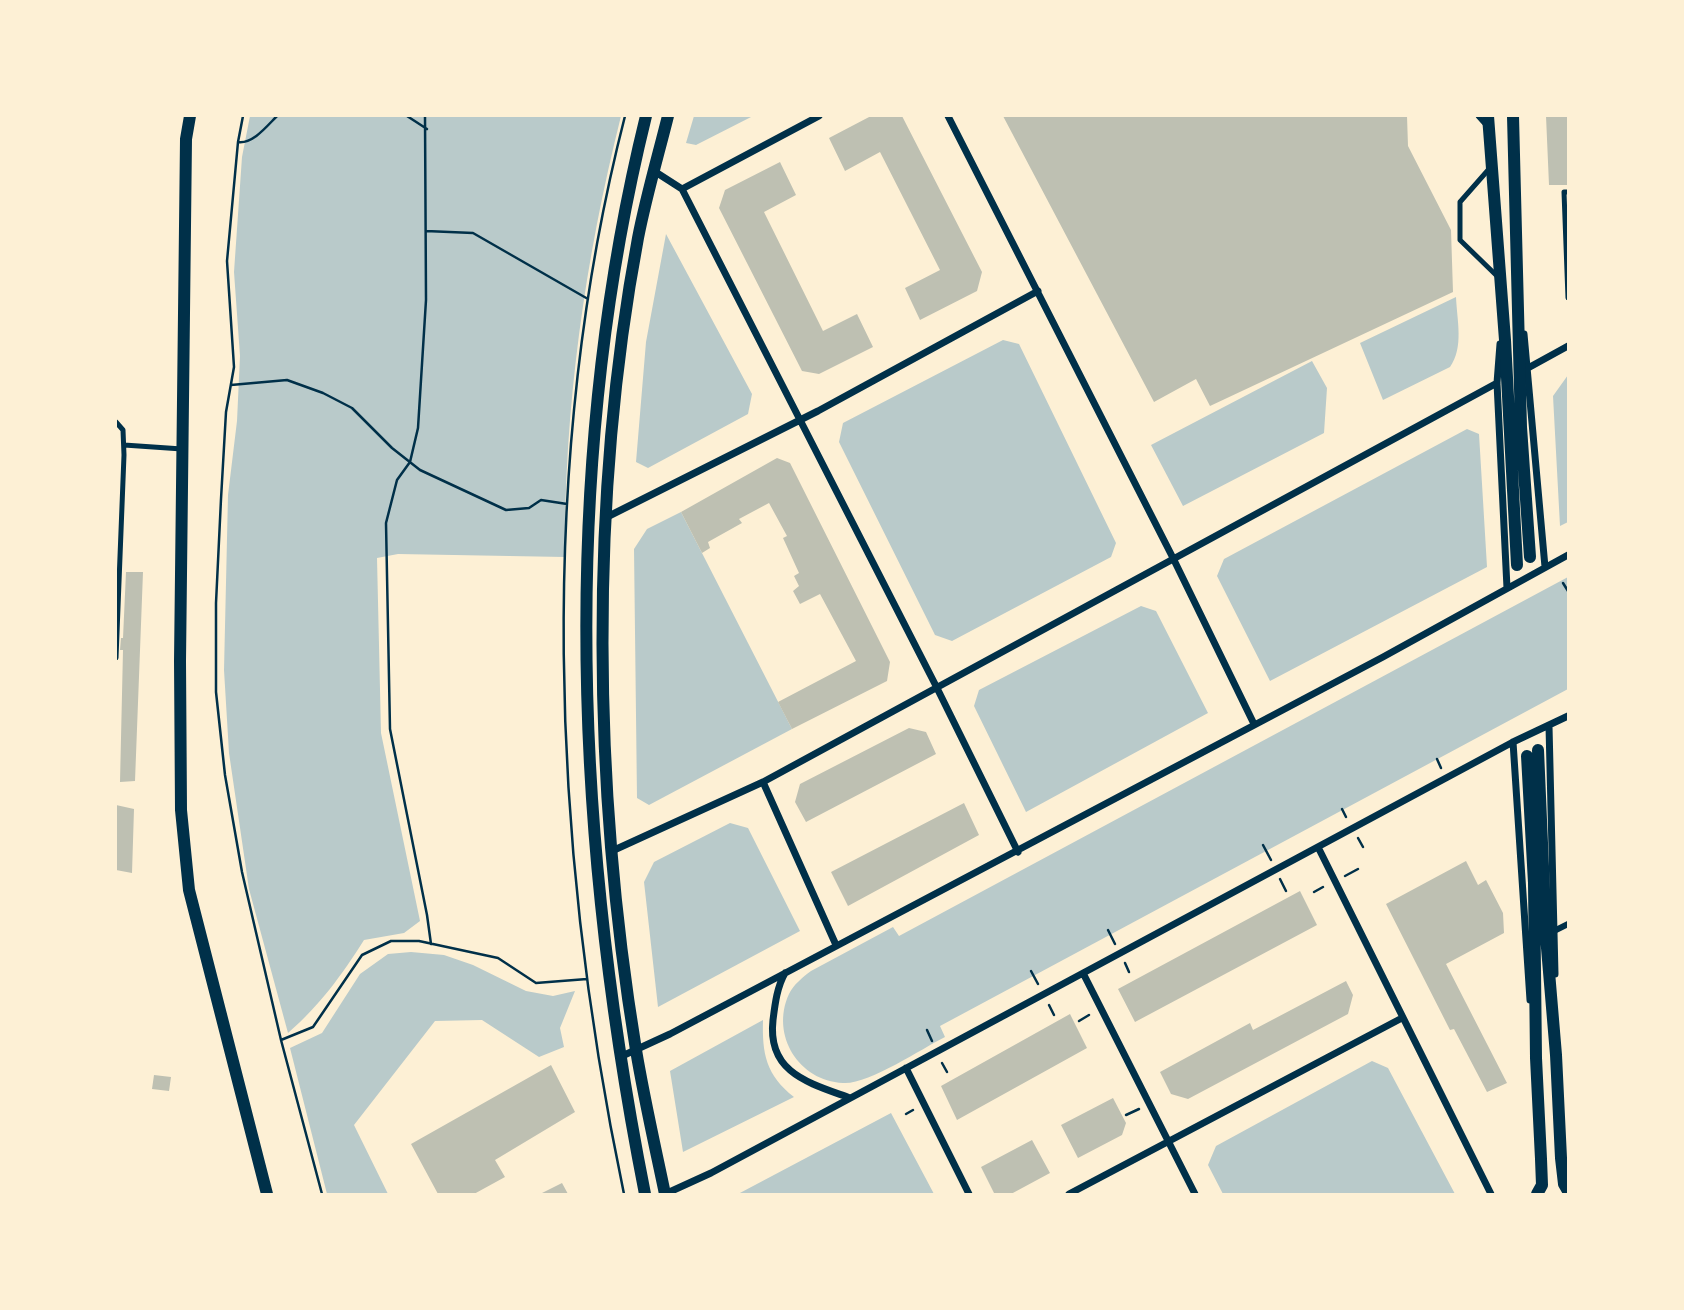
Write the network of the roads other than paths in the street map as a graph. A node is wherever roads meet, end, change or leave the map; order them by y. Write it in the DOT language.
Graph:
graph roads {
  1 [pos="190,116"];
  2 [pos="646,116"];
  3 [pos="668,116"];
  4 [pos="819,116"];
  5 [pos="948,116"];
  6 [pos="1478,116"];
  7 [pos="1513,116"];
  8 [pos="1489,122"];
  9 [pos="1491,167"];
  10 [pos="654,172"];
  11 [pos="682,189"];
  12 [pos="1569,192"];
  13 [pos="1499,278"];
  14 [pos="1038,291"];
  15 [pos="1569,298"];
  16 [pos="1520,307"];
  17 [pos="1502,313"];
  18 [pos="1569,346"];
  19 [pos="1528,368"];
  20 [pos="1497,383"];
  21 [pos="800,419"];
  22 [pos="116,422"];
  23 [pos="124,445"];
  24 [pos="182,449"];
  25 [pos="607,517"];
  26 [pos="1569,555"];
  27 [pos="1530,557"];
  28 [pos="1172,558"];
  29 [pos="1517,565"];
  30 [pos="1545,567"];
  31 [pos="1507,588"];
  32 [pos="116,658"];
  33 [pos="936,686"];
  34 [pos="1569,716"];
  35 [pos="1254,724"];
  36 [pos="1549,726"];
  37 [pos="1513,742"];
  38 [pos="763,782"];
  39 [pos="1318,847"];
  40 [pos="612,851"];
  41 [pos="1018,852"];
  42 [pos="1569,925"];
  43 [pos="1554,932"];
  44 [pos="836,945"];
  45 [pos="786,972"];
  46 [pos="1083,973"];
  47 [pos="1402,1018"];
  48 [pos="636,1051"];
  49 [pos="1556,1055"];
  50 [pos="620,1057"];
  51 [pos="1536,1058"];
  52 [pos="906,1068"];
  53 [pos="850,1098"];
  54 [pos="1168,1141"];
  55 [pos="1569,1191"];
  56 [pos="665,1194"];
  57 [pos="267,1195"];
  58 [pos="645,1195"];
  59 [pos="969,1195"];
  60 [pos="1069,1195"];
  61 [pos="1195,1195"];
  62 [pos="1492,1195"];
  63 [pos="1537,1195"];
  1 -- 24 [label="street"];
  2 -- 50 [label="street"];
  3 -- 10 [label="street"];
  4 -- 11 [label="street"];
  5 -- 14 [label="street"];
  6 -- 8 [label="lane"];
  7 -- 16 [label="street"];
  8 -- 9 [label="street"];
  9 -- 13 [label="street"];
  9 -- 13 [label="lane"];
  10 -- 11 [label="street"];
  10 -- 25 [label="street"];
  11 -- 21 [label="street"];
  12 -- 15 [label="lane"];
  13 -- 17 [label="street"];
  14 -- 21 [label="street"];
  14 -- 28 [label="street"];
  16 -- 19 [label="street"];
  16 -- 27 [label="street"];
  17 -- 20 [label="street"];
  17 -- 29 [label="street"];
  18 -- 19 [label="street"];
  19 -- 30 [label="street"];
  20 -- 28 [label="street"];
  20 -- 31 [label="street"];
  21 -- 25 [label="street"];
  21 -- 33 [label="street"];
  22 -- 23 [label="lane"];
  23 -- 24 [label="lane"];
  23 -- 32 [label="lane"];
  24 -- 57 [label="street"];
  25 -- 40 [label="street"];
  26 -- 30 [label="street"];
  28 -- 33 [label="street"];
  28 -- 35 [label="street"];
  30 -- 31 [label="street"];
  31 -- 35 [label="street"];
  33 -- 38 [label="street"];
  33 -- 41 [label="street"];
  34 -- 36 [label="street"];
  35 -- 41 [label="street"];
  36 -- 37 [label="street"];
  36 -- 43 [label="street"];
  37 -- 39 [label="street"];
  37 -- 51 [label="street"];
  38 -- 40 [label="street"];
  38 -- 44 [label="street"];
  39 -- 46 [label="street"];
  39 -- 47 [label="street"];
  40 -- 48 [label="street"];
  41 -- 44 [label="street"];
  42 -- 43 [label="street"];
  43 -- 49 [label="street"];
  44 -- 45 [label="street"];
  45 -- 48 [label="street"];
  45 -- 53 [label="street"];
  46 -- 52 [label="street"];
  46 -- 54 [label="street"];
  47 -- 54 [label="street"];
  47 -- 62 [label="street"];
  48 -- 50 [label="street"];
  48 -- 56 [label="street"];
  49 -- 51 [label="street"];
  49 -- 55 [label="street"];
  50 -- 58 [label="street"];
  51 -- 63 [label="street"];
  52 -- 53 [label="street"];
  52 -- 59 [label="street"];
  53 -- 56 [label="street"];
  54 -- 60 [label="street"];
  54 -- 61 [label="street"];
}
